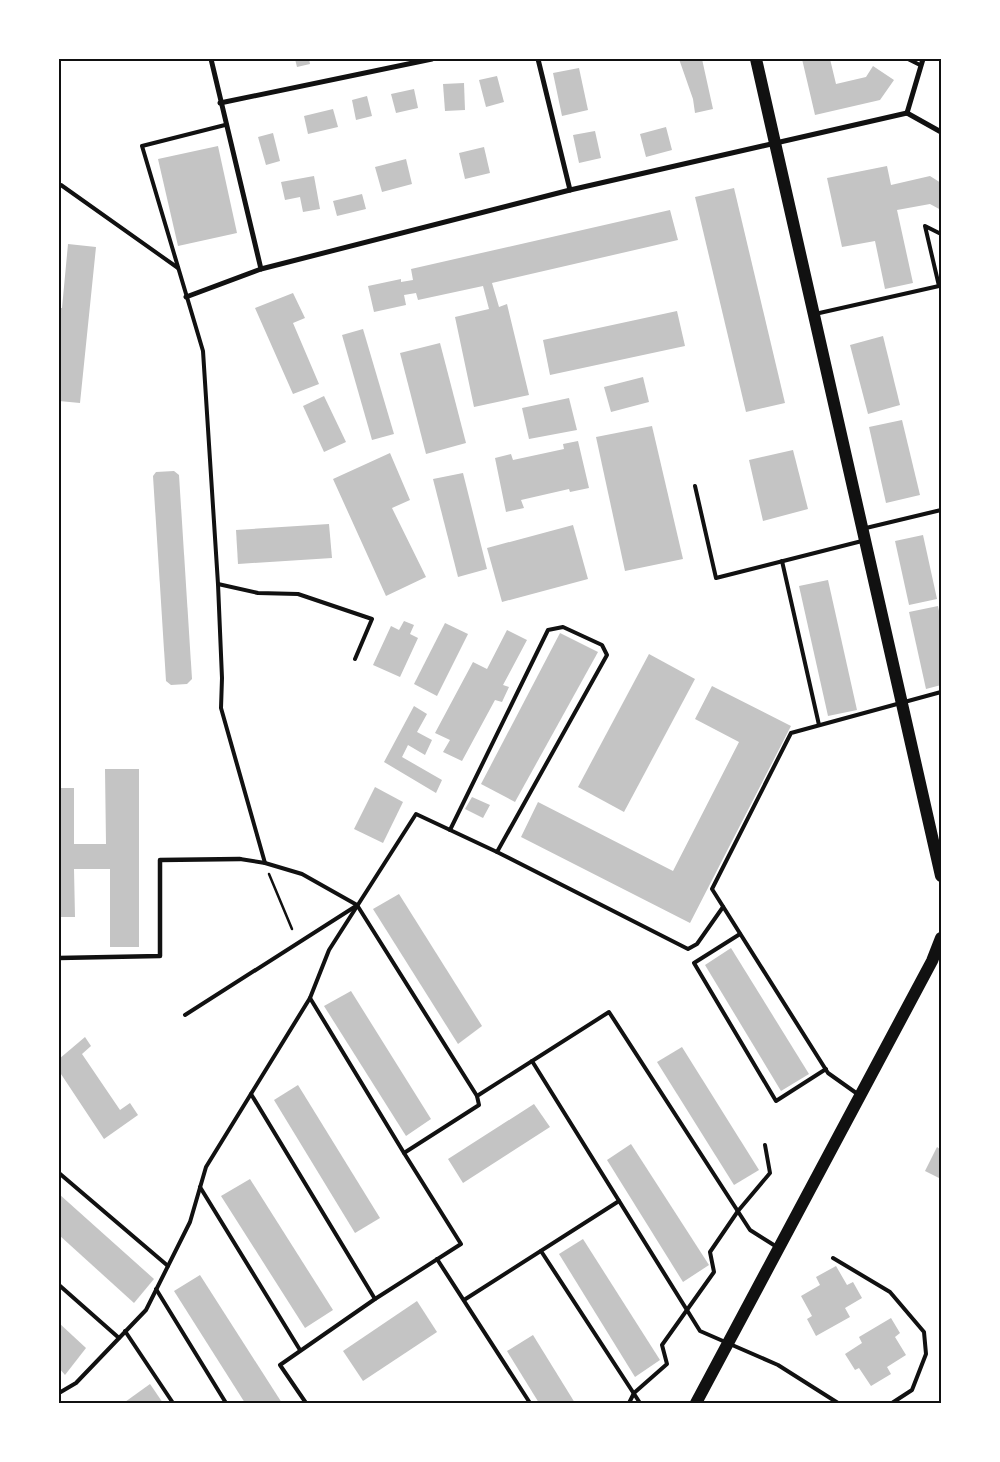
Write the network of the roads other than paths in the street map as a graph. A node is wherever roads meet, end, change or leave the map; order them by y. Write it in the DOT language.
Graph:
graph roads {
  1 [pos="211,59"];
  2 [pos="432,59"];
  3 [pos="538,59"];
  4 [pos="756,59"];
  5 [pos="908,59"];
  6 [pos="923,59"];
  7 [pos="920,65"];
  8 [pos="220,103"];
  9 [pos="907,113"];
  10 [pos="225,125"];
  11 [pos="941,132"];
  12 [pos="776,143"];
  13 [pos="61,185"];
  14 [pos="570,190"];
  15 [pos="941,234"];
  16 [pos="178,268"];
  17 [pos="261,269"];
  18 [pos="186,297"];
  19 [pos="815,314"];
  20 [pos="695,486"];
  21 [pos="941,510"];
  22 [pos="863,535"];
  23 [pos="782,561"];
  24 [pos="218,584"];
  25 [pos="355,659"];
  26 [pos="941,692"];
  27 [pos="902,702"];
  28 [pos="819,725"];
  29 [pos="450,830"];
  30 [pos="497,852"];
  31 [pos="240,858"];
  32 [pos="265,863"];
  33 [pos="941,876"];
  34 [pos="357,905"];
  35 [pos="723,907"];
  36 [pos="740,934"];
  37 [pos="941,938"];
  38 [pos="59,958"];
  39 [pos="310,998"];
  40 [pos="184,1015"];
  41 [pos="532,1061"];
  42 [pos="826,1069"];
  43 [pos="251,1094"];
  44 [pos="477,1096"];
  45 [pos="860,1096"];
  46 [pos="766,1145"];
  47 [pos="404,1153"];
  48 [pos="59,1173"];
  49 [pos="200,1187"];
  50 [pos="619,1201"];
  51 [pos="738,1211"];
  52 [pos="778,1248"];
  53 [pos="541,1251"];
  54 [pos="833,1258"];
  55 [pos="437,1259"];
  56 [pos="168,1266"];
  57 [pos="59,1284"];
  58 [pos="156,1289"];
  59 [pos="375,1299"];
  60 [pos="464,1300"];
  61 [pos="686,1310"];
  62 [pos="125,1332"];
  63 [pos="119,1338"];
  64 [pos="728,1342"];
  65 [pos="300,1350"];
  66 [pos="59,1393"];
  67 [pos="634,1394"];
  68 [pos="173,1403"];
  69 [pos="226,1403"];
  70 [pos="306,1403"];
  71 [pos="530,1403"];
  72 [pos="629,1403"];
  73 [pos="640,1403"];
  74 [pos="696,1403"];
  75 [pos="838,1403"];
  76 [pos="892,1403"];
  1 -- 8 [label="street"];
  2 -- 8 [label="street"];
  3 -- 14 [label="street"];
  4 -- 12 [label="main road"];
  5 -- 7 [label="lane"];
  6 -- 7 [label="street"];
  7 -- 9 [label="street"];
  8 -- 10 [label="street"];
  9 -- 11 [label="street"];
  9 -- 12 [label="street"];
  10 -- 16 [label="lane"];
  10 -- 17 [label="street"];
  12 -- 14 [label="street"];
  12 -- 19 [label="main road"];
  13 -- 16 [label="lane"];
  14 -- 17 [label="street"];
  15 -- 19 [label="lane"];
  16 -- 18 [label="lane"];
  17 -- 18 [label="street"];
  18 -- 24 [label="lane"];
  19 -- 22 [label="main road"];
  20 -- 23 [label="lane"];
  21 -- 22 [label="lane"];
  22 -- 23 [label="lane"];
  22 -- 27 [label="main road"];
  23 -- 28 [label="lane"];
  24 -- 25 [label="lane"];
  24 -- 32 [label="lane"];
  26 -- 27 [label="lane"];
  27 -- 28 [label="lane"];
  27 -- 33 [label="main road"];
  28 -- 35 [label="lane"];
  29 -- 30 [label="lane"];
  29 -- 30 [label="lane"];
  29 -- 34 [label="lane"];
  30 -- 35 [label="lane"];
  31 -- 32 [label="lane"];
  31 -- 38 [label="street"];
  32 -- 34 [label="lane"];
  34 -- 39 [label="lane"];
  34 -- 40 [label="lane"];
  34 -- 44 [label="lane"];
  35 -- 36 [label="lane"];
  36 -- 42 [label="lane"];
  36 -- 42 [label="lane"];
  37 -- 45 [label="main road"];
  39 -- 43 [label="lane"];
  39 -- 47 [label="lane"];
  41 -- 44 [label="lane"];
  41 -- 50 [label="lane"];
  41 -- 51 [label="lane"];
  42 -- 45 [label="lane"];
  43 -- 49 [label="lane"];
  43 -- 59 [label="lane"];
  44 -- 47 [label="lane"];
  45 -- 52 [label="main road"];
  46 -- 51 [label="lane"];
  47 -- 55 [label="lane"];
  48 -- 56 [label="lane"];
  49 -- 56 [label="lane"];
  49 -- 65 [label="lane"];
  50 -- 53 [label="lane"];
  50 -- 61 [label="lane"];
  51 -- 52 [label="lane"];
  51 -- 61 [label="lane"];
  52 -- 64 [label="main road"];
  53 -- 60 [label="lane"];
  53 -- 67 [label="lane"];
  54 -- 76 [label="lane"];
  55 -- 59 [label="lane"];
  55 -- 60 [label="lane"];
  56 -- 58 [label="lane"];
  57 -- 63 [label="lane"];
  58 -- 62 [label="lane"];
  58 -- 69 [label="lane"];
  59 -- 65 [label="lane"];
  60 -- 71 [label="lane"];
  61 -- 64 [label="lane"];
  61 -- 67 [label="lane"];
  62 -- 63 [label="lane"];
  62 -- 68 [label="lane"];
  63 -- 66 [label="lane"];
  64 -- 74 [label="main road"];
  64 -- 75 [label="lane"];
  65 -- 70 [label="lane"];
  67 -- 72 [label="lane"];
  67 -- 73 [label="lane"];
}
